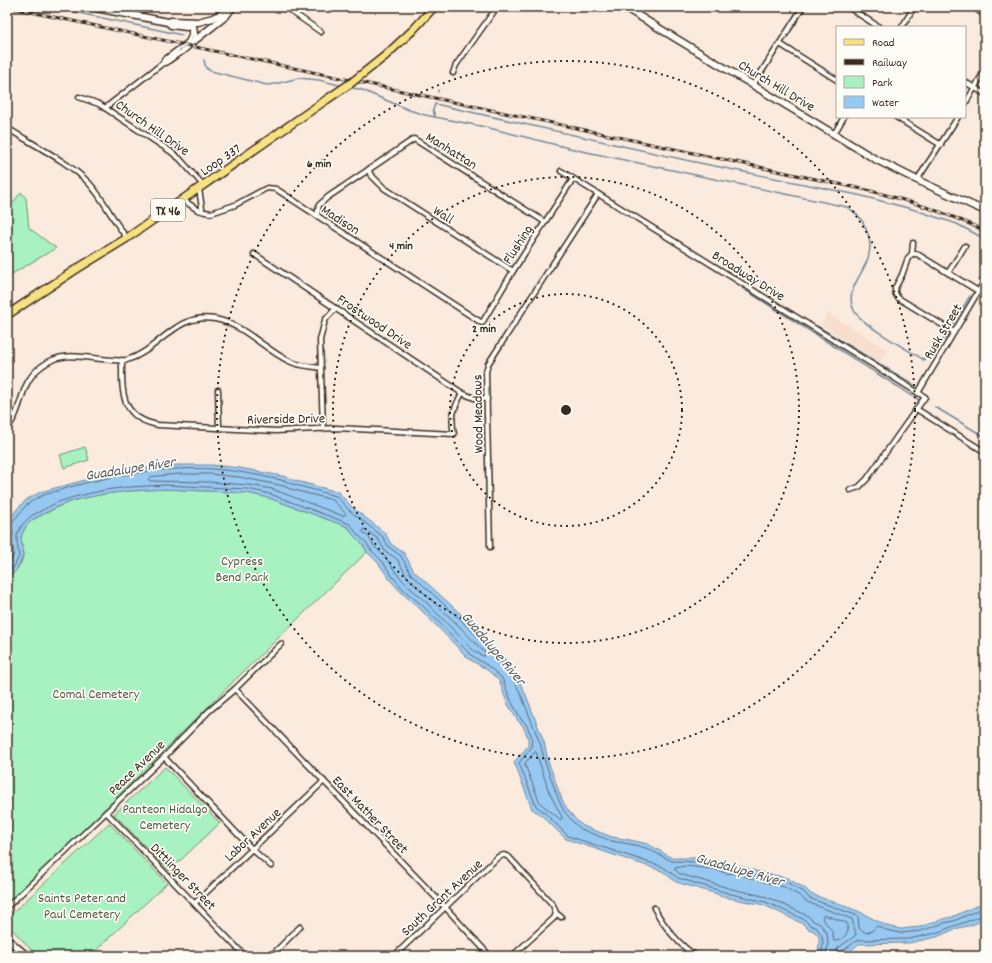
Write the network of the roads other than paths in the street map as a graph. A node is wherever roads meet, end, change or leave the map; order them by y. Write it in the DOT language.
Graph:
graph roads {
  1 [pos="91,7"];
  2 [pos="284,7"];
  3 [pos="434,7"];
  4 [pos="497,7"];
  5 [pos="624,7"];
  6 [pos="803,7"];
  7 [pos="848,7"];
  8 [pos="914,7"];
  9 [pos="973,7"];
  10 [pos="232,8"];
  11 [pos="985,15"];
  12 [pos="192,22"];
  13 [pos="877,26"];
  14 [pos="903,26"];
  15 [pos="321,32"];
  16 [pos="194,41"];
  17 [pos="780,44"];
  18 [pos="163,63"];
  19 [pos="985,70"];
  20 [pos="453,73"];
  21 [pos="836,79"];
  22 [pos="966,83"];
  23 [pos="753,85"];
  24 [pos="974,88"];
  25 [pos="985,94"];
  26 [pos="79,97"];
  27 [pos="966,102"];
  28 [pos="105,108"];
  29 [pos="843,118"];
  30 [pos="898,118"];
  31 [pos="957,118"];
  32 [pos="7,128"];
  33 [pos="834,134"];
  34 [pos="940,145"];
  35 [pos="369,169"];
  36 [pos="561,171"];
  37 [pos="573,179"];
  38 [pos="917,180"];
  39 [pos="201,187"];
  40 [pos="598,194"];
  41 [pos="183,200"];
  42 [pos="201,210"];
  43 [pos="985,211"];
  44 [pos="317,216"];
  45 [pos="545,222"];
  46 [pos="126,238"];
  47 [pos="913,243"];
  48 [pos="965,246"];
  49 [pos="254,254"];
  50 [pos="912,254"];
  51 [pos="513,271"];
  52 [pos="948,273"];
  53 [pos="985,280"];
  54 [pos="978,291"];
  55 [pos="336,308"];
  56 [pos="7,315"];
  57 [pos="482,323"];
  58 [pos="954,332"];
  59 [pos="122,360"];
  60 [pos="321,368"];
  61 [pos="218,390"];
  62 [pos="462,393"];
  63 [pos="918,393"];
  64 [pos="487,399"];
  65 [pos="918,410"];
  66 [pos="7,428"];
  67 [pos="219,428"];
  68 [pos="323,429"];
  69 [pos="985,452"];
  70 [pos="850,490"];
  71 [pos="490,547"];
  72 [pos="281,644"];
  73 [pos="235,689"];
  74 [pos="164,757"];
  75 [pos="324,782"];
  76 [pos="106,812"];
  77 [pos="252,849"];
  78 [pos="271,866"];
  79 [pos="195,903"];
  80 [pos="7,907"];
  81 [pos="445,907"];
  82 [pos="654,908"];
  83 [pos="556,913"];
  84 [pos="561,917"];
  85 [pos="300,928"];
  86 [pos="7,939"];
  87 [pos="27,956"];
  88 [pos="245,956"];
  89 [pos="271,956"];
  90 [pos="394,956"];
  91 [pos="490,956"];
  92 [pos="512,956"];
  93 [pos="696,956"];
  1 -- 12 [label="street"];
  2 -- 15 [label="street"];
  3 -- 39 [label="main road, Loop 337 / TX 46, bridge"];
  4 -- 20 [label="street"];
  5 -- 23 [label="street, Church Hill Drive"];
  6 -- 17 [label="street"];
  7 -- 13 [label="street"];
  8 -- 14 [label="street"];
  9 -- 11 [label="street"];
  10 -- 12 [label="street"];
  10 -- 16 [label="street"];
  12 -- 16 [label="street"];
  12 -- 18 [label="street"];
  16 -- 18 [label="street"];
  17 -- 21 [label="street"];
  17 -- 23 [label="street"];
  18 -- 28 [label="street"];
  19 -- 24 [label="street"];
  22 -- 24 [label="street"];
  23 -- 33 [label="street, Church Hill Drive"];
  24 -- 25 [label="street"];
  24 -- 27 [label="street"];
  26 -- 28 [label="street, Church Hill Drive"];
  28 -- 39 [label="street, Church Hill Drive"];
  29 -- 33 [label="street"];
  30 -- 34 [label="street"];
  31 -- 34 [label="street"];
  32 -- 46 [label="street"];
  33 -- 38 [label="street, Church Hill Drive"];
  34 -- 38 [label="street"];
  35 -- 44 [label="street, Manhattan"];
  35 -- 45 [label="street, Manhattan"];
  35 -- 51 [label="street, Wall"];
  36 -- 37 [label="street, Broadway Drive"];
  37 -- 40 [label="street, Broadway Drive"];
  37 -- 45 [label="street, Flushing"];
  38 -- 43 [label="street, Church Hill Drive"];
  39 -- 41 [label="main road, Loop 337 / TX 46"];
  39 -- 42 [label="street"];
  40 -- 63 [label="street, Broadway Drive"];
  40 -- 64 [label="street, Wood Meadows"];
  41 -- 42 [label="street, Madison"];
  41 -- 46 [label="main road, Loop 337 / TX 46"];
  42 -- 44 [label="street, Madison"];
  44 -- 57 [label="street, Madison"];
  45 -- 51 [label="street, Flushing"];
  46 -- 56 [label="main road, Loop 337 / TX 46"];
  47 -- 50 [label="street"];
  48 -- 52 [label="street"];
  49 -- 55 [label="street, Frostwood Drive"];
  50 -- 52 [label="street"];
  50 -- 58 [label="street"];
  51 -- 57 [label="street, Flushing"];
  52 -- 54 [label="street"];
  53 -- 54 [label="street, Rusk Street"];
  54 -- 58 [label="street, Rusk Street"];
  55 -- 60 [label="street"];
  55 -- 62 [label="street, Frostwood Drive"];
  58 -- 63 [label="street, Rusk Street"];
  59 -- 60 [label="street"];
  59 -- 66 [label="street"];
  59 -- 67 [label="street, Riverside Drive"];
  60 -- 68 [label="street"];
  61 -- 67 [label="street"];
  62 -- 64 [label="street, Frostwood Drive"];
  62 -- 68 [label="street, Riverside Drive"];
  63 -- 65 [label="street, Broadway Drive"];
  64 -- 71 [label="street, Wood Meadows"];
  65 -- 69 [label="street"];
  65 -- 70 [label="street"];
  67 -- 68 [label="street, Riverside Drive"];
  72 -- 73 [label="street, Peace Avenue"];
  73 -- 74 [label="street, Peace Avenue"];
  73 -- 75 [label="street, East Mather Street"];
  74 -- 76 [label="street, Peace Avenue"];
  74 -- 77 [label="street"];
  75 -- 77 [label="street, Labor Avenue"];
  75 -- 81 [label="street, East Mather Street"];
  76 -- 79 [label="street, Dittlinger Street"];
  76 -- 80 [label="street, Peace Avenue"];
  77 -- 78 [label="street"];
  77 -- 79 [label="street, Labor Avenue"];
  79 -- 88 [label="street, Dittlinger Street"];
  81 -- 83 [label="street, South Grant Avenue"];
  81 -- 90 [label="street, South Grant Avenue"];
  81 -- 91 [label="street, East Mather Street"];
  82 -- 93 [label="street"];
  83 -- 84 [label="street"];
  83 -- 92 [label="street"];
  85 -- 89 [label="street"];
  86 -- 87 [label="street"];
}
